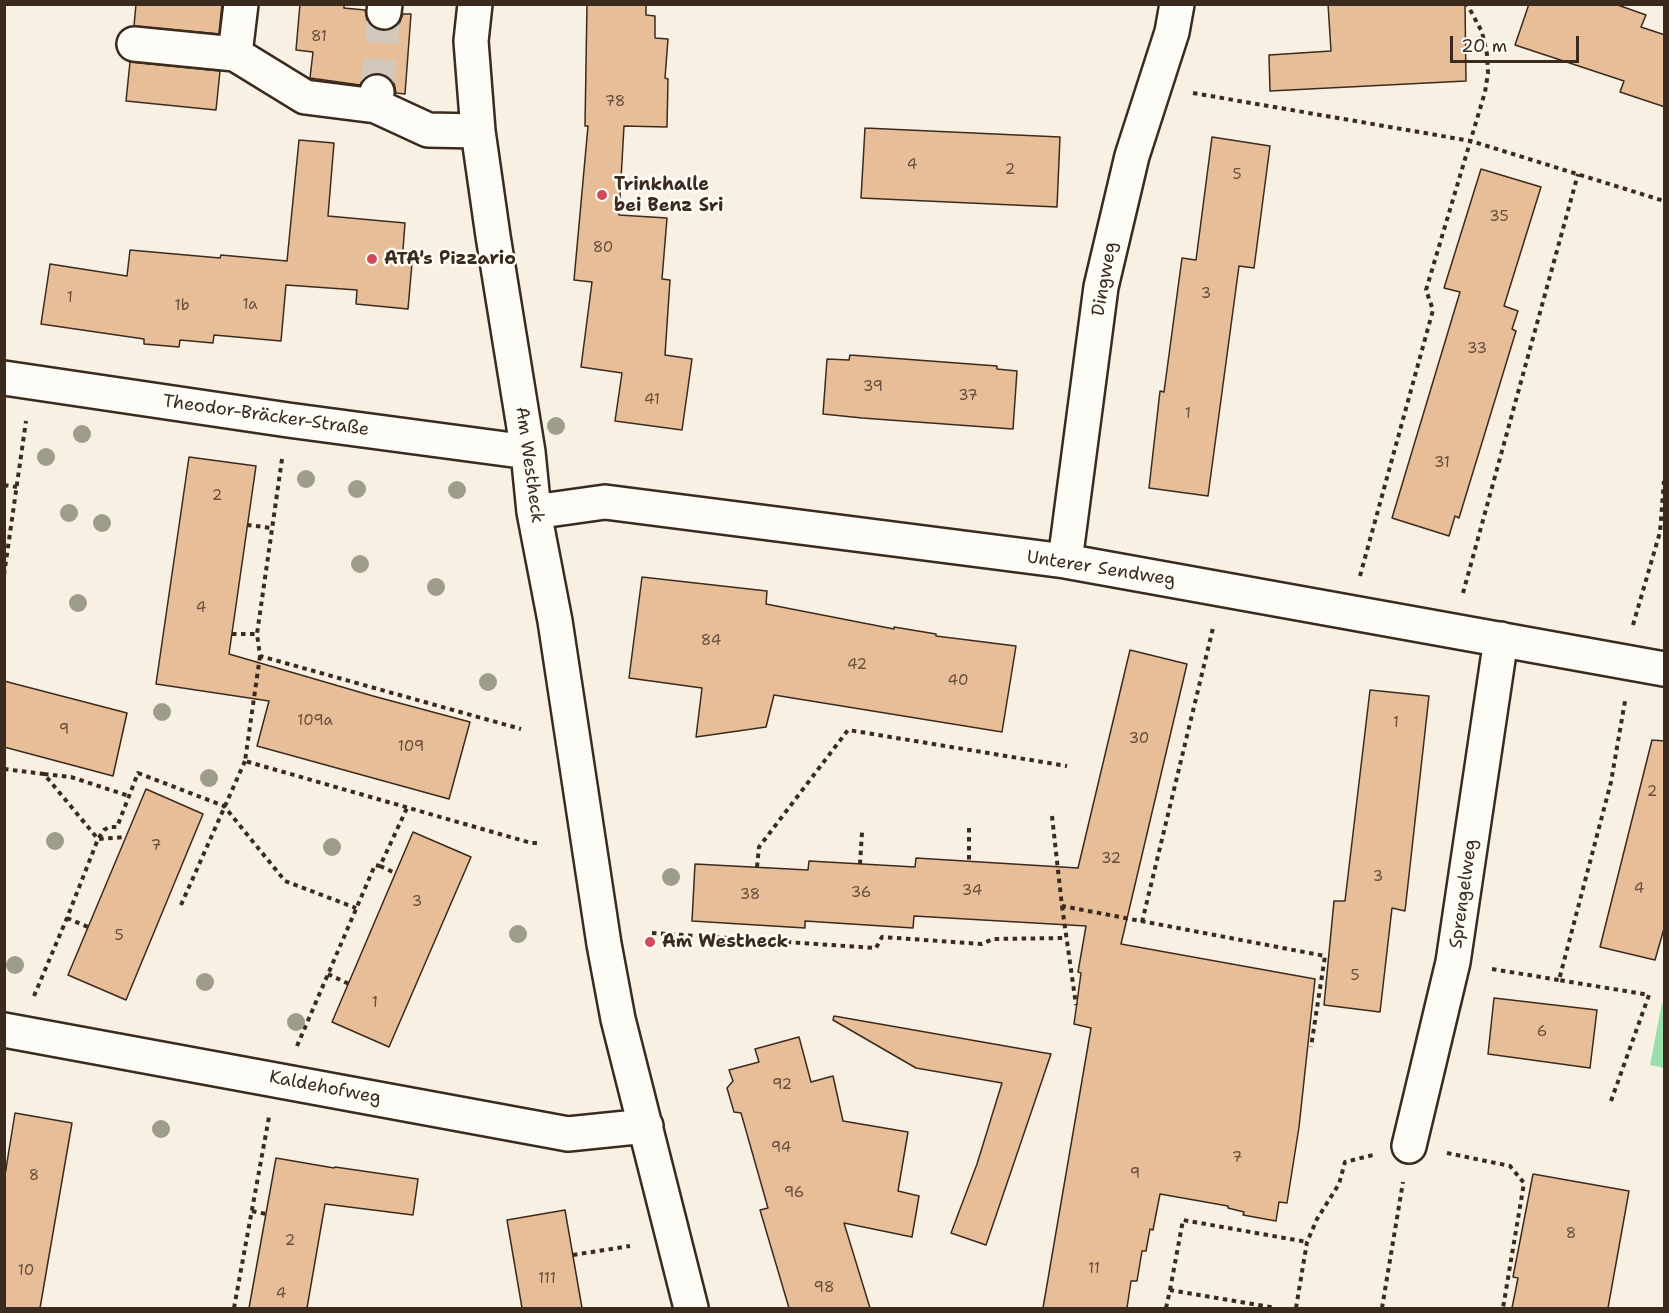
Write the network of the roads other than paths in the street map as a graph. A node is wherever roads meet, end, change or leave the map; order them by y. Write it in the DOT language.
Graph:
graph roads {
  1 [pos="241,4"];
  2 [pos="475,4"];
  3 [pos="1177,4"];
  4 [pos="134,44"];
  5 [pos="235,54"];
  6 [pos="478,131"];
  7 [pos="18,380"];
  8 [pos="528,452"];
  9 [pos="534,512"];
  10 [pos="1065,561"];
  11 [pos="1501,639"];
  12 [pos="1665,669"];
  13 [pos="11,1031"];
  14 [pos="646,1126"];
  15 [pos="1409,1146"];
  16 [pos="691,1308"];
  1 -- 5 [label="street"];
  2 -- 6 [label="street, Am Westheck"];
  3 -- 10 [label="street, Dingweg"];
  4 -- 5 [label="street"];
  5 -- 6 [label="street"];
  6 -- 8 [label="street, Am Westheck"];
  7 -- 8 [label="street, Theodor-Bräcker-Straße"];
  8 -- 9 [label="street, Am Westheck"];
  9 -- 10 [label="street, Unterer Sendweg"];
  9 -- 14 [label="street, Am Westheck"];
  10 -- 11 [label="street, Unterer Sendweg"];
  11 -- 12 [label="street, Unterer Sendweg"];
  11 -- 15 [label="street, Sprengelweg"];
  13 -- 14 [label="street, Kaldehofweg"];
  14 -- 16 [label="street, Am Westheck"];
}
